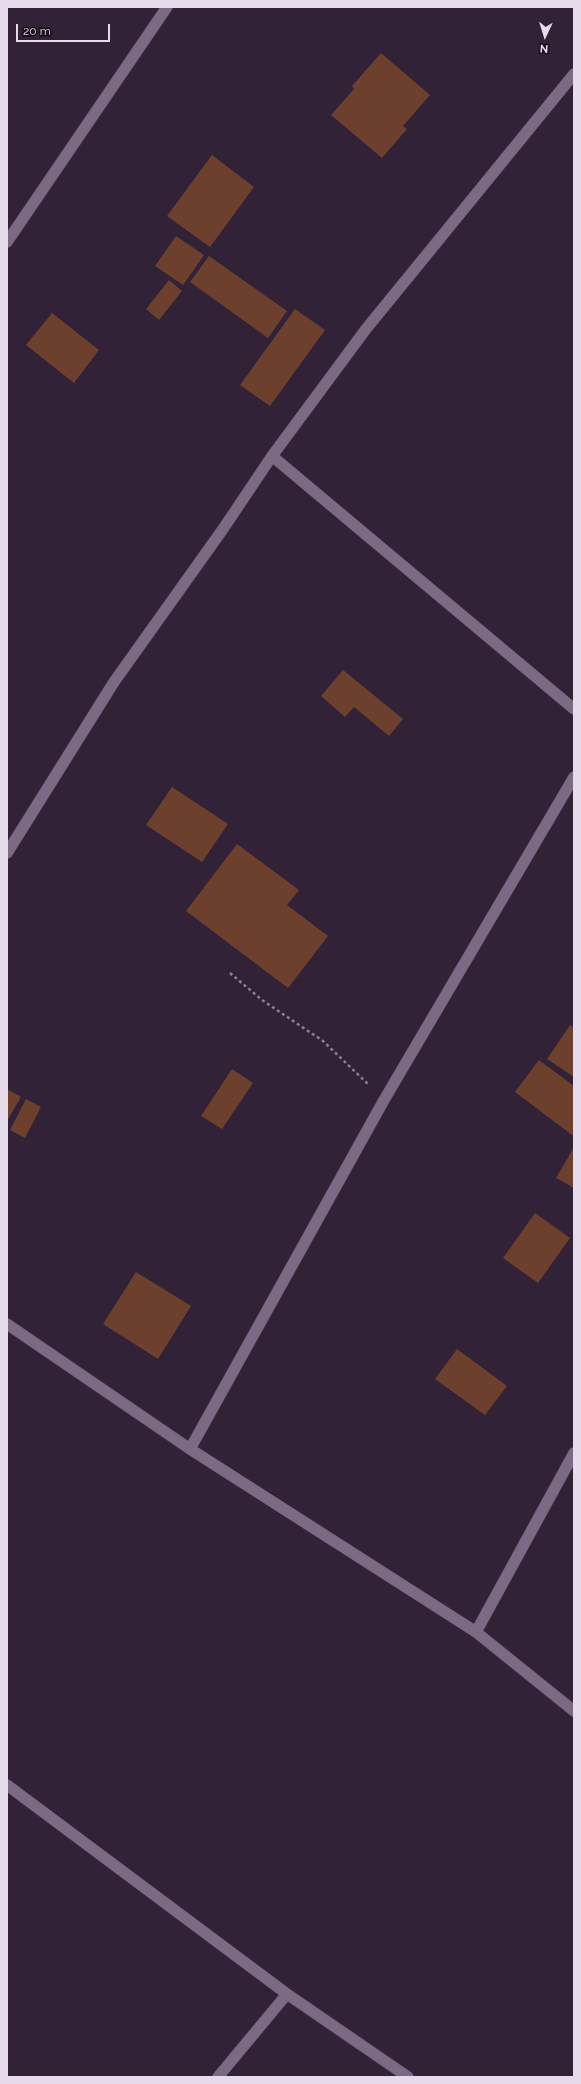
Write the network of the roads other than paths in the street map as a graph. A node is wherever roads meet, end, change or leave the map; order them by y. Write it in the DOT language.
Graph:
graph roads {
  1 [pos="167,7"];
  2 [pos="574,74"];
  3 [pos="7,242"];
  4 [pos="272,456"];
  5 [pos="574,709"];
  6 [pos="574,777"];
  7 [pos="7,853"];
  8 [pos="7,1324"];
  9 [pos="190,1450"];
  10 [pos="574,1454"];
  11 [pos="476,1632"];
  12 [pos="574,1711"];
  13 [pos="7,1785"];
  14 [pos="287,1994"];
  15 [pos="218,2077"];
  16 [pos="408,2077"];
  1 -- 3 [label="street"];
  2 -- 4 [label="street"];
  4 -- 5 [label="street"];
  4 -- 7 [label="street"];
  6 -- 9 [label="street"];
  8 -- 9 [label="street"];
  9 -- 11 [label="street"];
  10 -- 11 [label="street"];
  11 -- 12 [label="street"];
  13 -- 14 [label="street"];
  14 -- 15 [label="street"];
  14 -- 16 [label="street"];
}
